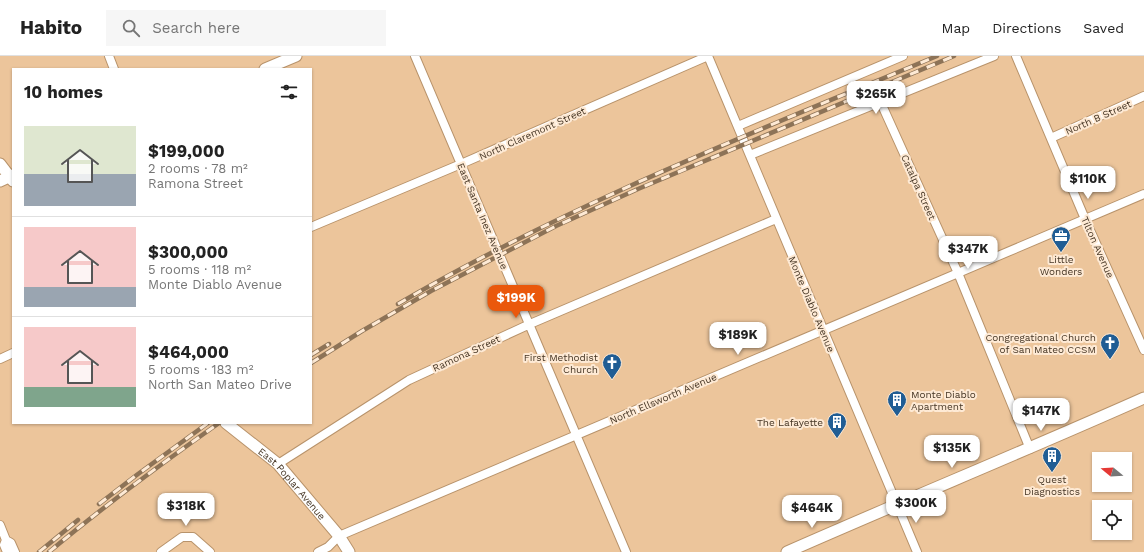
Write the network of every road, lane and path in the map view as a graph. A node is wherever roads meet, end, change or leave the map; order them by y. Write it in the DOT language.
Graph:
graph roads {
  1 [pos="109,56"];
  2 [pos="296,56"];
  3 [pos="416,56"];
  4 [pos="708,56"];
  5 [pos="903,56"];
  6 [pos="994,56"];
  7 [pos="1016,56"];
  8 [pos="114,68"];
  9 [pos="267,68"];
  10 [pos="1144,96"];
  11 [pos="881,102"];
  12 [pos="738,126"];
  13 [pos="1051,138"];
  14 [pos="750,155"];
  15 [pos="0,164"];
  16 [pos="461,164"];
  17 [pos="9,178"];
  18 [pos="1144,194"];
  19 [pos="776,219"];
  20 [pos="1086,219"];
  21 [pos="312,227"];
  22 [pos="958,273"];
  23 [pos="530,324"];
  24 [pos="824,330"];
  25 [pos="1144,350"];
  26 [pos="12,353"];
  27 [pos="0,359"];
  28 [pos="1144,398"];
  29 [pos="227,424"];
  30 [pos="577,435"];
  31 [pos="1030,449"];
  32 [pos="278,464"];
  33 [pos="897,504"];
  34 [pos="0,525"];
  35 [pos="339,536"];
  36 [pos="6,540"];
  37 [pos="7,552"];
  38 [pos="15,552"];
  39 [pos="161,552"];
  40 [pos="210,552"];
  41 [pos="318,552"];
  42 [pos="349,552"];
  43 [pos="626,552"];
  44 [pos="786,552"];
  45 [pos="917,552"];
  1 -- 8 [label="street"];
  2 -- 9 [label="main road"];
  3 -- 16 [label="street, East Santa Inez Avenue"];
  4 -- 12 [label="street, Monte Diablo Avenue"];
  4 -- 16 [label="street, North Claremont Street"];
  5 -- 12 [label="street"];
  6 -- 11 [label="street"];
  7 -- 13 [label="street, Tilton Avenue"];
  10 -- 13 [label="street, North B Street"];
  11 -- 14 [label="street"];
  11 -- 22 [label="street, Catalpa Street"];
  12 -- 14 [label="street, Monte Diablo Avenue"];
  13 -- 20 [label="street, Tilton Avenue"];
  14 -- 19 [label="street, Monte Diablo Avenue"];
  15 -- 17 [label="main road"];
  16 -- 21 [label="street, North Claremont Street"];
  16 -- 23 [label="street, East Santa Inez Avenue"];
  18 -- 20 [label="street, North Ellsworth Avenue"];
  19 -- 23 [label="street, Ramona Street"];
  19 -- 24 [label="street, Monte Diablo Avenue"];
  20 -- 22 [label="street, North Ellsworth Avenue"];
  20 -- 25 [label="street, Tilton Avenue"];
  22 -- 24 [label="street, North Ellsworth Avenue"];
  22 -- 31 [label="street, Catalpa Street"];
  23 -- 30 [label="street, East Santa Inez Avenue"];
  23 -- 32 [label="street, Ramona Street"];
  24 -- 30 [label="street, North Ellsworth Avenue"];
  24 -- 33 [label="street, Monte Diablo Avenue"];
  26 -- 27 [label="street"];
  28 -- 31 [label="main road"];
  29 -- 32 [label="main road, East Poplar Avenue"];
  30 -- 35 [label="street, North Ellsworth Avenue"];
  30 -- 43 [label="street, East Santa Inez Avenue"];
  31 -- 33 [label="main road"];
  32 -- 35 [label="main road, East Poplar Avenue"];
  33 -- 44 [label="main road"];
  33 -- 45 [label="street, Monte Diablo Avenue"];
  34 -- 36 [label="street"];
  35 -- 41 [label="street, North Ellsworth Avenue"];
  35 -- 42 [label="main road, East Poplar Avenue"];
  36 -- 37 [label="street"];
  36 -- 38 [label="street"];
  39 -- 40 [label="street"];
}
